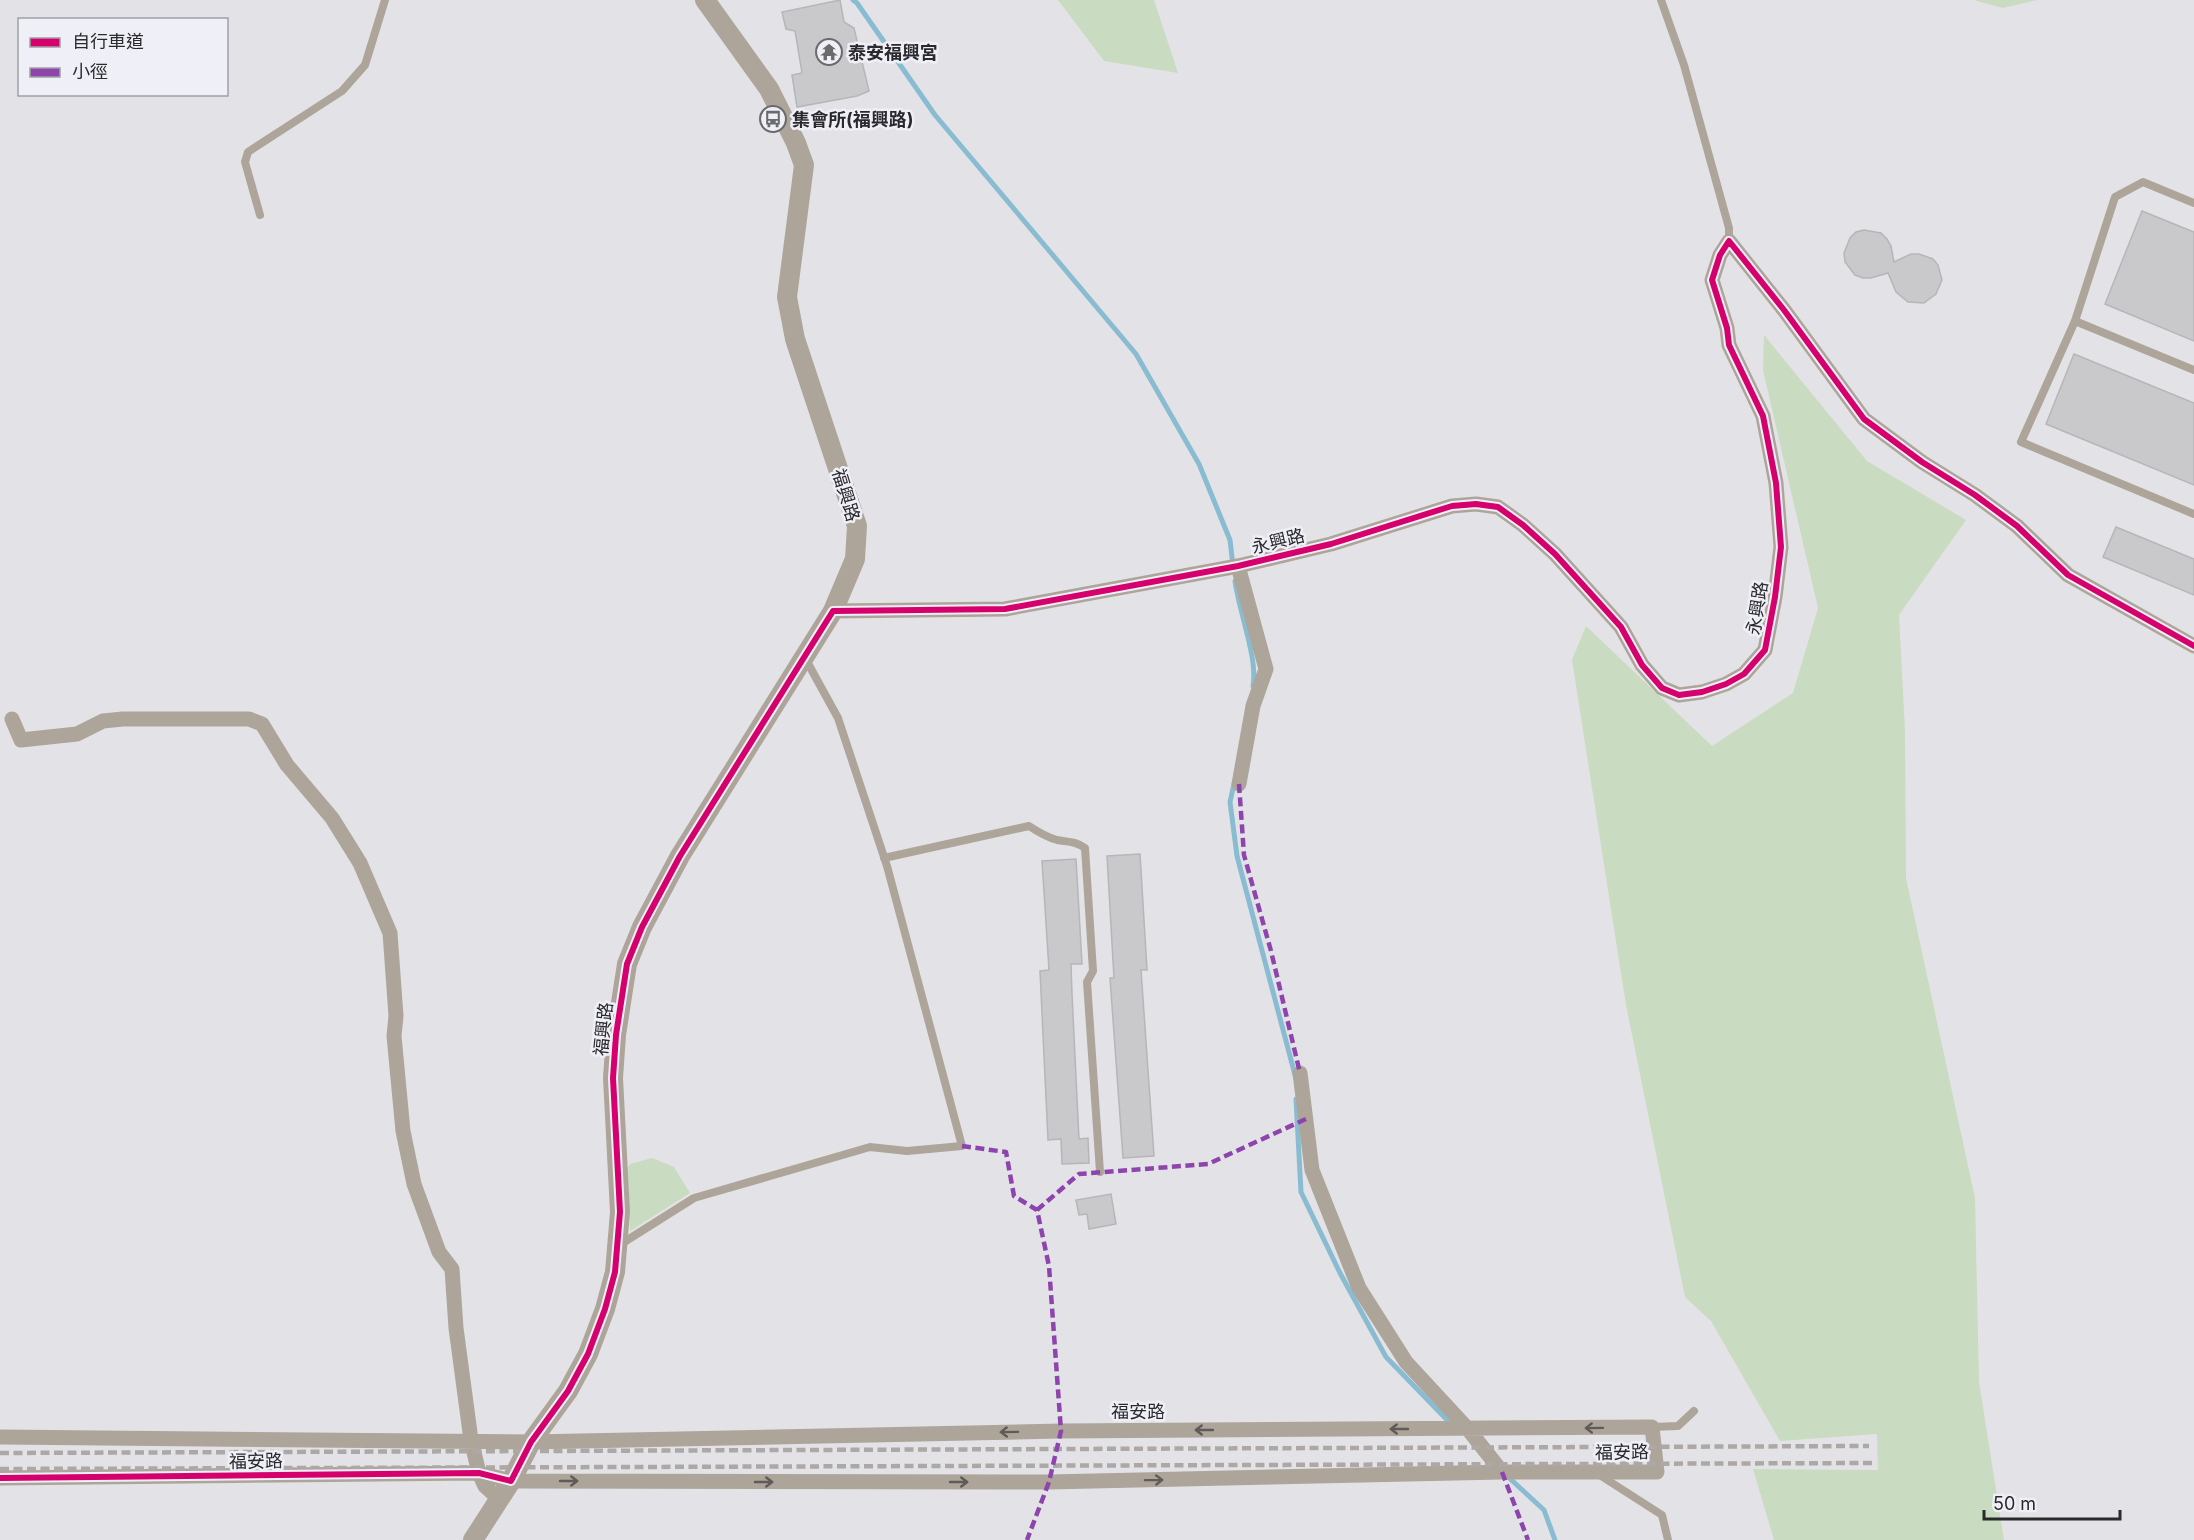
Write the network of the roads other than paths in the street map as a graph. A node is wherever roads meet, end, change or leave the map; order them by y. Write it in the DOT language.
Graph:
graph roads {
  1 [pos="385,0"];
  2 [pos="705,0"];
  3 [pos="1661,0"];
  4 [pos="2194,203"];
  5 [pos="260,215"];
  6 [pos="1729,241"];
  7 [pos="2075,321"];
  8 [pos="2194,370"];
  9 [pos="2194,514"];
  10 [pos="1238,566"];
  11 [pos="833,611"];
  12 [pos="2194,646"];
  13 [pos="805,657"];
  14 [pos="12,719"];
  15 [pos="1239,784"];
  16 [pos="884,858"];
  17 [pos="1300,1073"];
  18 [pos="1100,1172"];
  19 [pos="617,1246"];
  20 [pos="1694,1411"];
  21 [pos="1652,1427"];
  22 [pos="1467,1429"];
  23 [pos="0,1437"];
  24 [pos="471,1440"];
  25 [pos="531,1442"];
  26 [pos="1502,1472"];
  27 [pos="1594,1472"];
  28 [pos="479,1473"];
  29 [pos="0,1478"];
  30 [pos="511,1481"];
  31 [pos="499,1499"];
  32 [pos="473,1540"];
  33 [pos="1668,1540"];
  1 -- 5 [label="lane"];
  2 -- 11 [label="street, 福興路"];
  3 -- 6 [label="lane"];
  4 -- 7 [label="lane"];
  6 -- 10 [label="street, 永興路"];
  6 -- 12 [label="street"];
  7 -- 8 [label="lane"];
  7 -- 9 [label="lane"];
  10 -- 11 [label="street, 永興路"];
  10 -- 15 [label="street"];
  11 -- 13 [label="street, 福興路"];
  13 -- 16 [label="lane"];
  13 -- 19 [label="street, 福興路"];
  14 -- 24 [label="street"];
  16 -- 18 [label="lane"];
  16 -- 19 [label="lane"];
  17 -- 22 [label="street"];
  19 -- 25 [label="street, 福興路"];
  20 -- 21 [label="lane"];
  21 -- 22 [label="street, 福安路, one-way"];
  21 -- 27 [label="street, 福安路"];
  22 -- 25 [label="street, 福安路, one-way"];
  22 -- 26 [label="street"];
  23 -- 24 [label="street, 福安路"];
  24 -- 25 [label="street, 福安路"];
  24 -- 28 [label="street"];
  25 -- 30 [label="street, 福興路"];
  26 -- 27 [label="street, 福安路"];
  30 -- 26 [label="street, 福安路, one-way"];
  27 -- 33 [label="lane"];
  28 -- 29 [label="street, 福安路"];
  28 -- 30 [label="street, 福安路"];
  28 -- 31 [label="street"];
  30 -- 31 [label="street, 福興路"];
  31 -- 32 [label="street, 福興路"];
}
